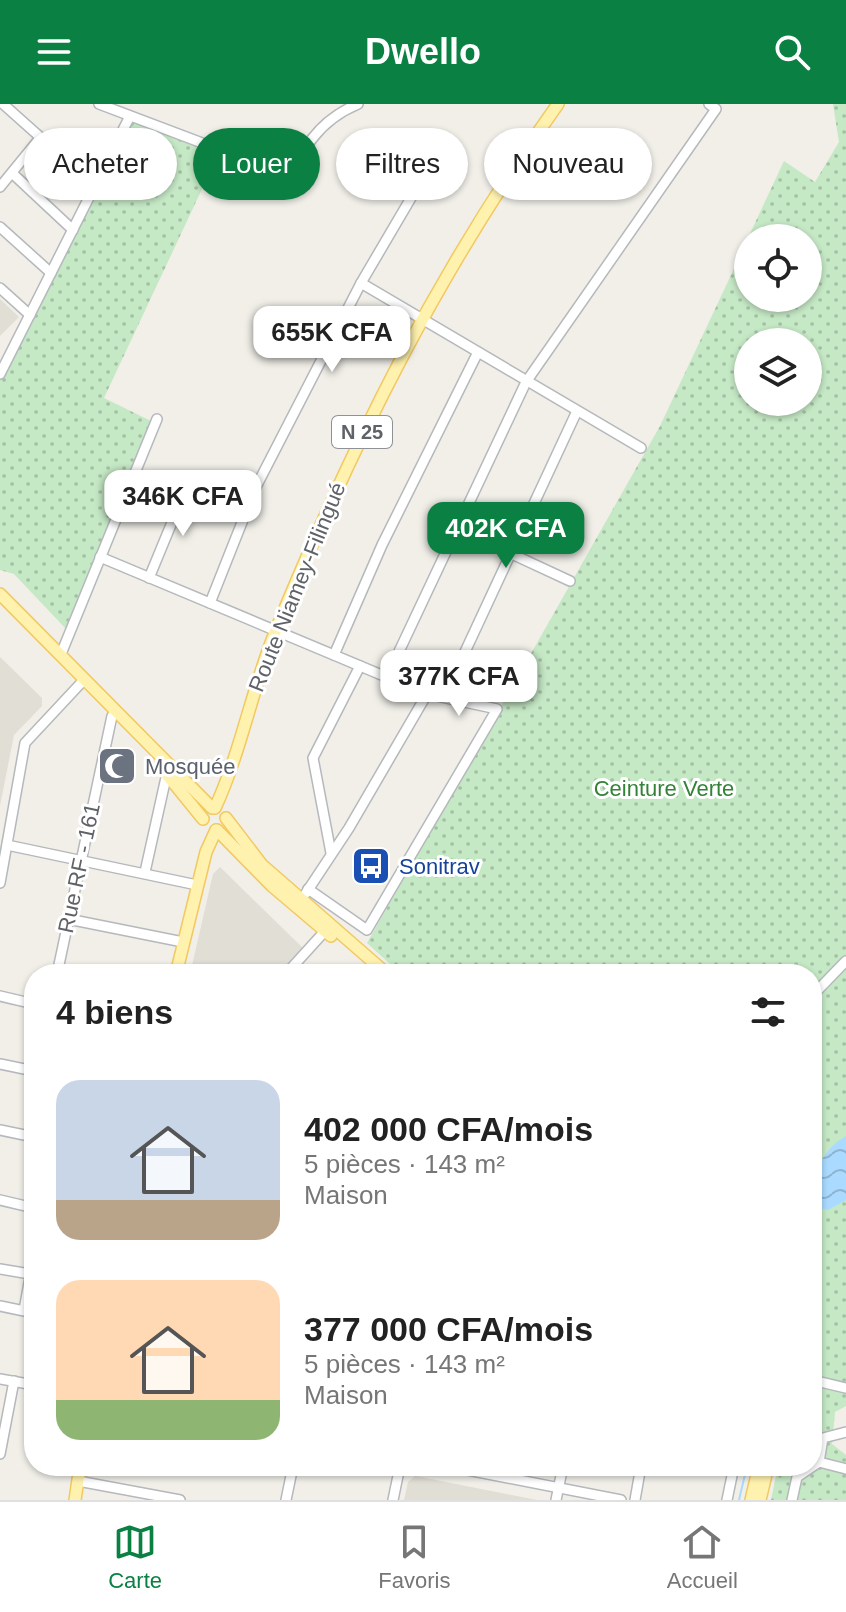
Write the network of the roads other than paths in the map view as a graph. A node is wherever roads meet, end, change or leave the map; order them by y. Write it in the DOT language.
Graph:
graph roads {
  1 [pos="3,104"];
  2 [pos="99,104"];
  3 [pos="358,104"];
  4 [pos="558,104"];
  5 [pos="709,104"];
  6 [pos="130,116"];
  7 [pos="29,128"];
  8 [pos="124,128"];
  9 [pos="319,128"];
  10 [pos="193,140"];
  11 [pos="24,158"];
  12 [pos="12,173"];
  13 [pos="0,187"];
  14 [pos="88,200"];
  15 [pos="410,200"];
  16 [pos="0,227"];
  17 [pos="73,230"];
  18 [pos="51,273"];
  19 [pos="361,283"];
  20 [pos="0,288"];
  21 [pos="30,315"];
  22 [pos="420,318"];
  23 [pos="478,352"];
  24 [pos="0,374"];
  25 [pos="526,382"];
  26 [pos="577,411"];
  27 [pos="157,419"];
  28 [pos="641,448"];
  29 [pos="187,486"];
  30 [pos="456,528"];
  31 [pos="510,554"];
  32 [pos="100,557"];
  33 [pos="149,578"];
  34 [pos="570,581"];
  35 [pos="0,594"];
  36 [pos="0,603"];
  37 [pos="210,603"];
  38 [pos="275,631"];
  39 [pos="61,654"];
  40 [pos="334,655"];
  41 [pos="360,666"];
  42 [pos="387,677"];
  43 [pos="81,683"];
  44 [pos="427,694"];
  45 [pos="444,697"];
  46 [pos="112,716"];
  47 [pos="167,773"];
  48 [pos="189,785"];
  49 [pos="224,789"];
  50 [pos="219,812"];
  51 [pos="0,820"];
  52 [pos="12,822"];
  53 [pos="210,826"];
  54 [pos="7,845"];
  55 [pos="331,853"];
  56 [pos="80,859"];
  57 [pos="145,872"];
  58 [pos="0,883"];
  59 [pos="197,885"];
  60 [pos="304,895"];
  61 [pos="68,919"];
  62 [pos="325,931"];
  63 [pos="183,942"];
  64 [pos="846,961"];
  65 [pos="59,964"];
  66 [pos="178,964"];
  67 [pos="295,964"];
  68 [pos="364,964"];
  69 [pos="376,964"];
  70 [pos="822,986"];
  71 [pos="0,996"];
  72 [pos="24,1002"];
  73 [pos="0,1064"];
  74 [pos="24,1069"];
  75 [pos="0,1130"];
  76 [pos="24,1135"];
  77 [pos="0,1200"];
  78 [pos="24,1206"];
  79 [pos="0,1270"];
  80 [pos="24,1273"];
  81 [pos="0,1306"];
  82 [pos="24,1311"];
  83 [pos="0,1379"];
  84 [pos="14,1381"];
  85 [pos="822,1382"];
  86 [pos="24,1383"];
  87 [pos="846,1388"];
  88 [pos="846,1432"];
  89 [pos="822,1444"];
  90 [pos="0,1454"];
  91 [pos="822,1463"];
  92 [pos="846,1469"];
  93 [pos="79,1476"];
  94 [pos="291,1476"];
  95 [pos="398,1476"];
  96 [pos="508,1476"];
  97 [pos="561,1476"];
  98 [pos="639,1476"];
  99 [pos="732,1476"];
  100 [pos="757,1476"];
  101 [pos="766,1476"];
  102 [pos="798,1476"];
  103 [pos="78,1481"];
  104 [pos="559,1489"];
  105 [pos="75,1500"];
  106 [pos="180,1500"];
  107 [pos="286,1500"];
  108 [pos="393,1500"];
  109 [pos="556,1500"];
  110 [pos="621,1500"];
  111 [pos="635,1500"];
  112 [pos="727,1500"];
  113 [pos="751,1500"];
  114 [pos="760,1500"];
  115 [pos="792,1500"];
  1 -- 7 [label="street"];
  2 -- 6 [label="street"];
  3 -- 9 [label="street"];
  4 -- 22 [label="main road, Route Niamey-Filingué / N 25"];
  5 -- 25 [label="street"];
  6 -- 8 [label="street"];
  6 -- 10 [label="street"];
  11 -- 12 [label="street"];
  12 -- 13 [label="street"];
  12 -- 17 [label="street"];
  14 -- 17 [label="street"];
  15 -- 19 [label="street"];
  16 -- 18 [label="street"];
  17 -- 18 [label="street"];
  18 -- 21 [label="street"];
  19 -- 22 [label="street"];
  19 -- 37 [label="street"];
  20 -- 21 [label="street"];
  21 -- 24 [label="street"];
  22 -- 23 [label="street"];
  22 -- 38 [label="main road, Route Niamey-Filingué / N 25"];
  23 -- 25 [label="street"];
  23 -- 40 [label="street"];
  25 -- 26 [label="street"];
  25 -- 30 [label="street"];
  26 -- 28 [label="street"];
  26 -- 31 [label="street"];
  27 -- 32 [label="street"];
  29 -- 33 [label="street"];
  30 -- 31 [label="street"];
  30 -- 42 [label="street"];
  31 -- 34 [label="street"];
  31 -- 45 [label="street"];
  32 -- 33 [label="street"];
  32 -- 39 [label="street"];
  33 -- 37 [label="street"];
  35 -- 39 [label="main road"];
  36 -- 43 [label="main road"];
  37 -- 38 [label="street"];
  38 -- 40 [label="street"];
  38 -- 49 [label="main road, Route Niamey-Filingué / N 25"];
  39 -- 48 [label="main road"];
  40 -- 41 [label="street"];
  41 -- 42 [label="street"];
  41 -- 55 [label="street"];
  42 -- 44 [label="street"];
  43 -- 46 [label="main road"];
  43 -- 52 [label="street"];
  44 -- 45 [label="street"];
  44 -- 55 [label="street"];
  45 -- 60 [label="street"];
  46 -- 47 [label="main road"];
  46 -- 56 [label="street, Rue RF - 161"];
  47 -- 53 [label="main road"];
  47 -- 57 [label="street"];
  48 -- 49 [label="main road"];
  48 -- 50 [label="main road"];
  49 -- 50 [label="main road, Route Niamey-Filingué"];
  50 -- 53 [label="main road"];
  50 -- 53 [label="main road"];
  50 -- 60 [label="main road"];
  51 -- 52 [label="street"];
  52 -- 54 [label="street"];
  53 -- 59 [label="main road"];
  53 -- 62 [label="main road"];
  54 -- 56 [label="street"];
  54 -- 58 [label="street"];
  55 -- 60 [label="street"];
  56 -- 57 [label="street"];
  56 -- 61 [label="street, Rue RF - 161"];
  57 -- 59 [label="street"];
  59 -- 63 [label="main road"];
  60 -- 69 [label="main road"];
  61 -- 63 [label="street"];
  61 -- 65 [label="street, Rue RF - 161"];
  62 -- 67 [label="street"];
  62 -- 68 [label="main road"];
  63 -- 66 [label="main road"];
  64 -- 70 [label="street"];
  71 -- 72 [label="street"];
  73 -- 74 [label="street"];
  75 -- 76 [label="street"];
  77 -- 78 [label="street"];
  79 -- 80 [label="street"];
  81 -- 82 [label="street"];
  83 -- 84 [label="street"];
  84 -- 86 [label="street"];
  84 -- 90 [label="street"];
  85 -- 87 [label="street"];
  88 -- 89 [label="street"];
  91 -- 92 [label="street"];
  93 -- 103 [label="main road"];
  94 -- 107 [label="street"];
  95 -- 108 [label="street"];
  96 -- 104 [label="street"];
  97 -- 104 [label="street"];
  98 -- 111 [label="street"];
  99 -- 112 [label="street"];
  100 -- 113 [label="main road"];
  101 -- 114 [label="main road"];
  102 -- 115 [label="street"];
  103 -- 105 [label="main road"];
  103 -- 106 [label="street"];
  104 -- 109 [label="street"];
  104 -- 110 [label="street"];
}
